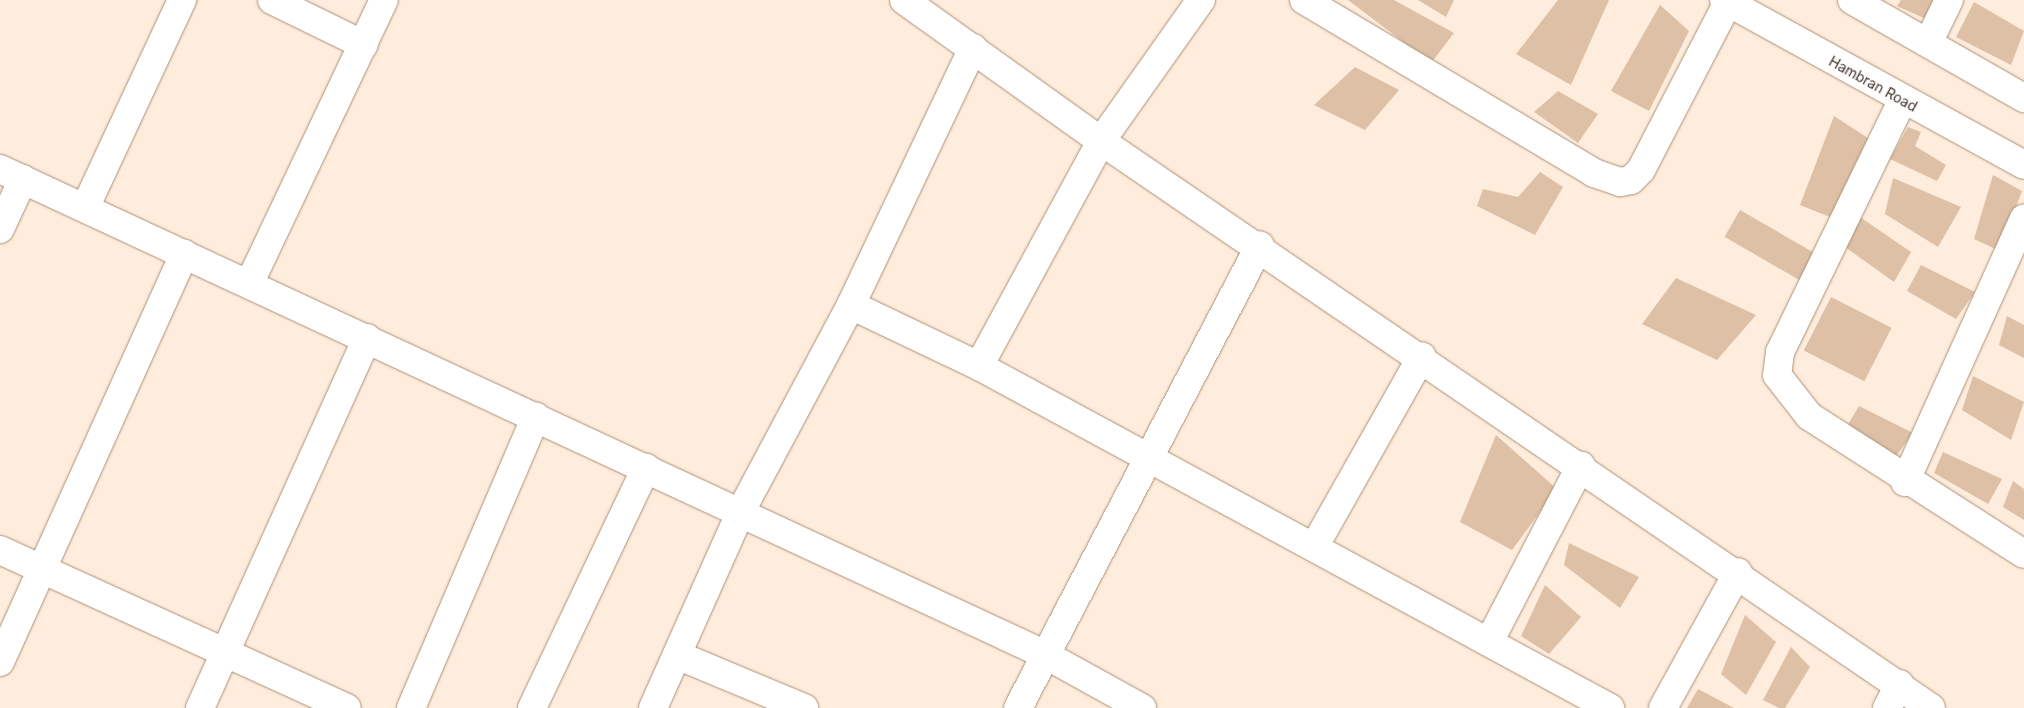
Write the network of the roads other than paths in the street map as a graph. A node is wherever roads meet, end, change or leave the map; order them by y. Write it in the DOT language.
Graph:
graph roads {
  1 [pos="182,0"];
  2 [pos="272,0"];
  3 [pos="384,0"];
  4 [pos="904,0"];
  5 [pos="1304,0"];
  6 [pos="1852,0"];
  7 [pos="1949,0"];
  8 [pos="1726,1"];
  9 [pos="1195,8"];
  10 [pos="1928,43"];
  11 [pos="364,45"];
  12 [pos="973,48"];
  13 [pos="2024,98"];
  14 [pos="1902,101"];
  15 [pos="1101,141"];
  16 [pos="2024,165"];
  17 [pos="11,174"];
  18 [pos="85,208"];
  19 [pos="2024,219"];
  20 [pos="0,229"];
  21 [pos="1260,245"];
  22 [pos="184,254"];
  23 [pos="249,284"];
  24 [pos="851,305"];
  25 [pos="366,338"];
  26 [pos="1422,356"];
  27 [pos="979,366"];
  28 [pos="536,417"];
  29 [pos="1149,459"];
  30 [pos="1581,465"];
  31 [pos="646,468"];
  32 [pos="1905,482"];
  33 [pos="741,511"];
  34 [pos="1314,547"];
  35 [pos="0,550"];
  36 [pos="2024,554"];
  37 [pos="42,569"];
  38 [pos="1738,572"];
  39 [pos="1489,642"];
  40 [pos="225,653"];
  41 [pos="1044,654"];
  42 [pos="677,655"];
  43 [pos="0,662"];
  44 [pos="1900,684"];
  45 [pos="200,708"];
  46 [pos="346,708"];
  47 [pos="411,708"];
  48 [pos="532,708"];
  49 [pos="653,708"];
  50 [pos="804,708"];
  51 [pos="1018,708"];
  52 [pos="1142,708"];
  53 [pos="1610,708"];
  54 [pos="1663,708"];
  55 [pos="1887,708"];
  56 [pos="1931,708"];
  1 -- 18 [label="street"];
  2 -- 11 [label="street"];
  3 -- 11 [label="street"];
  4 -- 12 [label="street"];
  5 -- 8 [label="street"];
  6 -- 10 [label="street"];
  7 -- 10 [label="street"];
  8 -- 14 [label="street, Hambran Road"];
  9 -- 15 [label="street"];
  10 -- 13 [label="street"];
  11 -- 23 [label="street"];
  12 -- 15 [label="street"];
  12 -- 24 [label="street"];
  14 -- 16 [label="street, Hambran Road"];
  14 -- 32 [label="street"];
  15 -- 21 [label="street"];
  15 -- 27 [label="street"];
  17 -- 18 [label="street"];
  17 -- 20 [label="street"];
  18 -- 22 [label="street"];
  19 -- 32 [label="street"];
  21 -- 26 [label="street"];
  21 -- 29 [label="street"];
  22 -- 23 [label="street"];
  22 -- 37 [label="street"];
  23 -- 25 [label="street"];
  24 -- 27 [label="street"];
  24 -- 33 [label="street"];
  25 -- 28 [label="street"];
  25 -- 40 [label="street"];
  26 -- 30 [label="street"];
  26 -- 34 [label="street"];
  27 -- 29 [label="street"];
  28 -- 31 [label="street"];
  28 -- 47 [label="street"];
  29 -- 34 [label="street"];
  29 -- 41 [label="street"];
  30 -- 38 [label="street"];
  30 -- 39 [label="street"];
  31 -- 33 [label="street"];
  31 -- 48 [label="street"];
  32 -- 36 [label="street"];
  33 -- 41 [label="street"];
  33 -- 42 [label="street"];
  34 -- 39 [label="street"];
  35 -- 37 [label="street"];
  37 -- 40 [label="street"];
  37 -- 43 [label="street"];
  38 -- 44 [label="street"];
  38 -- 54 [label="street"];
  39 -- 53 [label="street"];
  40 -- 45 [label="street"];
  40 -- 46 [label="street"];
  41 -- 51 [label="street"];
  41 -- 52 [label="street"];
  42 -- 49 [label="street"];
  42 -- 50 [label="street"];
  44 -- 55 [label="street"];
  44 -- 56 [label="street"];
}
